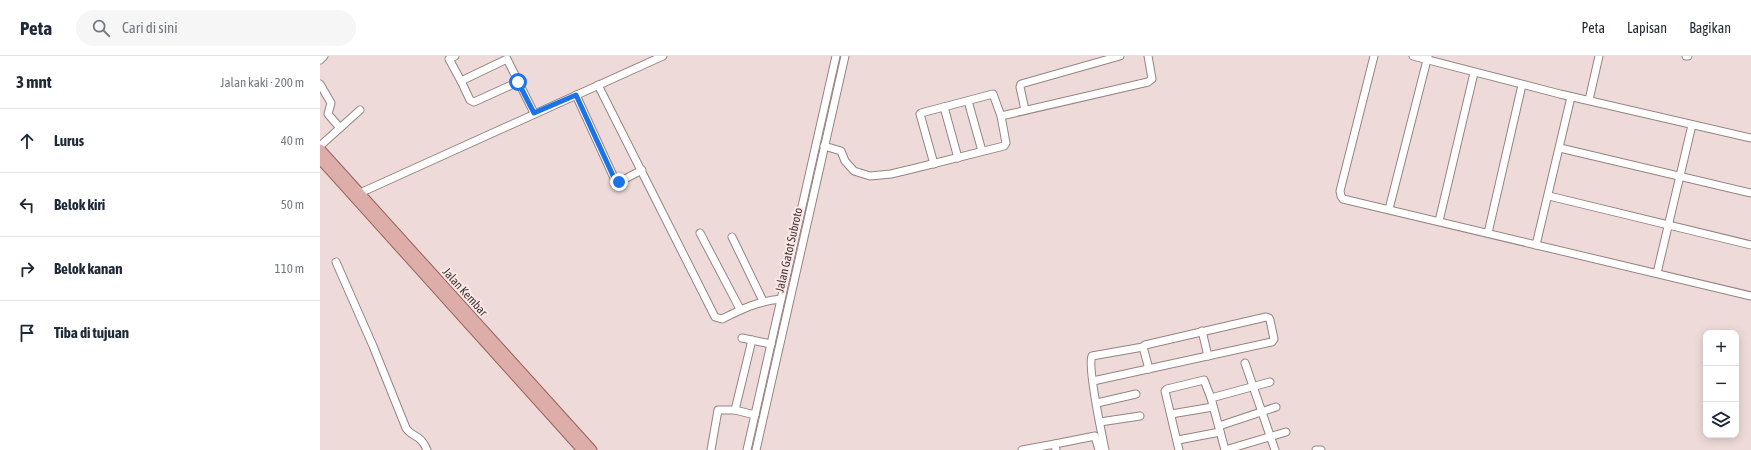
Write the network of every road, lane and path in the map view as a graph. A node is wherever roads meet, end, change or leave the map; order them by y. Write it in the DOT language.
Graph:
graph roads {
  1 [pos="324,56"];
  2 [pos="663,56"];
  3 [pos="836,56"];
  4 [pos="845,56"];
  5 [pos="1120,56"];
  6 [pos="1148,56"];
  7 [pos="1374,56"];
  8 [pos="1413,56"];
  9 [pos="1599,56"];
  10 [pos="451,57"];
  11 [pos="506,57"];
  12 [pos="1428,58"];
  13 [pos="320,60"];
  14 [pos="1474,73"];
  15 [pos="460,81"];
  16 [pos="518,82"];
  17 [pos="320,84"];
  18 [pos="598,84"];
  19 [pos="1522,85"];
  20 [pos="576,95"];
  21 [pos="1571,97"];
  22 [pos="1589,100"];
  23 [pos="968,101"];
  24 [pos="944,107"];
  25 [pos="360,110"];
  26 [pos="1025,110"];
  27 [pos="534,113"];
  28 [pos="1001,116"];
  29 [pos="1692,125"];
  30 [pos="340,128"];
  31 [pos="1751,138"];
  32 [pos="826,146"];
  33 [pos="1560,148"];
  34 [pos="322,149"];
  35 [pos="982,152"];
  36 [pos="958,158"];
  37 [pos="934,164"];
  38 [pos="642,170"];
  39 [pos="1679,177"];
  40 [pos="364,190"];
  41 [pos="1751,193"];
  42 [pos="1549,196"];
  43 [pos="1389,209"];
  44 [pos="1439,221"];
  45 [pos="1668,226"];
  46 [pos="700,233"];
  47 [pos="1488,233"];
  48 [pos="732,237"];
  49 [pos="1536,245"];
  50 [pos="1751,245"];
  51 [pos="793,246"];
  52 [pos="801,247"];
  53 [pos="790,258"];
  54 [pos="798,260"];
  55 [pos="336,262"];
  56 [pos="1657,274"];
  57 [pos="1751,296"];
  58 [pos="781,300"];
  59 [pos="763,301"];
  60 [pos="740,309"];
  61 [pos="1202,331"];
  62 [pos="742,338"];
  63 [pos="752,340"];
  64 [pos="771,344"];
  65 [pos="1143,346"];
  66 [pos="1208,356"];
  67 [pos="1245,363"];
  68 [pos="1149,370"];
  69 [pos="1093,381"];
  70 [pos="1270,382"];
  71 [pos="1253,387"];
  72 [pos="1136,394"];
  73 [pos="1211,398"];
  74 [pos="1097,403"];
  75 [pos="1213,407"];
  76 [pos="1276,407"];
  77 [pos="735,410"];
  78 [pos="1262,412"];
  79 [pos="1171,414"];
  80 [pos="755,415"];
  81 [pos="1140,416"];
  82 [pos="1100,422"];
  83 [pos="1220,429"];
  84 [pos="751,430"];
  85 [pos="760,432"];
  86 [pos="1286,432"];
  87 [pos="1270,437"];
  88 [pos="1178,440"];
  89 [pos="1056,447"];
  90 [pos="427,450"];
  91 [pos="582,450"];
  92 [pos="592,450"];
  93 [pos="711,450"];
  94 [pos="747,450"];
  95 [pos="756,450"];
  96 [pos="1026,450"];
  97 [pos="1099,450"];
  98 [pos="1105,450"];
  99 [pos="1180,450"];
  100 [pos="1225,450"];
  101 [pos="1275,450"];
  102 [pos="1316,450"];
  103 [pos="1321,450"];
  1 -- 13 [label="street"];
  2 -- 18 [label="street"];
  3 -- 51 [label="street, Jalan Gatot Subroto"];
  4 -- 32 [label="street, Jalan Gatot Subroto"];
  5 -- 26 [label="street"];
  6 -- 26 [label="street"];
  7 -- 43 [label="street"];
  8 -- 12 [label="street"];
  9 -- 22 [label="street"];
  10 -- 15 [label="street"];
  11 -- 15 [label="street"];
  11 -- 16 [label="street"];
  12 -- 14 [label="street"];
  12 -- 43 [label="street"];
  14 -- 19 [label="street"];
  14 -- 44 [label="street"];
  15 -- 16 [label="street"];
  16 -- 27 [label="street"];
  17 -- 30 [label="street"];
  18 -- 20 [label="street"];
  18 -- 38 [label="street"];
  19 -- 21 [label="street"];
  19 -- 47 [label="street"];
  20 -- 27 [label="street"];
  20 -- 38 [label="street"];
  21 -- 22 [label="street"];
  21 -- 33 [label="street"];
  22 -- 29 [label="street"];
  23 -- 24 [label="street"];
  23 -- 28 [label="street"];
  23 -- 35 [label="street"];
  24 -- 36 [label="street"];
  24 -- 37 [label="street"];
  25 -- 30 [label="street"];
  26 -- 28 [label="street"];
  27 -- 40 [label="street"];
  28 -- 35 [label="street"];
  29 -- 31 [label="street"];
  29 -- 39 [label="street"];
  30 -- 34 [label="street"];
  32 -- 37 [label="street"];
  32 -- 52 [label="street, Jalan Gatot Subroto"];
  33 -- 39 [label="street"];
  33 -- 42 [label="street"];
  34 -- 40 [label="main road, Jalan Kembar"];
  34 -- 91 [label="main road, Jalan Kembar"];
  35 -- 36 [label="street"];
  36 -- 37 [label="street"];
  38 -- 60 [label="street"];
  39 -- 41 [label="street"];
  39 -- 45 [label="street"];
  40 -- 92 [label="main road, Jalan Kembar"];
  42 -- 45 [label="street"];
  42 -- 49 [label="street"];
  43 -- 44 [label="street"];
  44 -- 47 [label="street"];
  45 -- 50 [label="street"];
  45 -- 56 [label="street"];
  46 -- 60 [label="street"];
  47 -- 49 [label="street"];
  48 -- 59 [label="street"];
  49 -- 56 [label="street"];
  51 -- 52 [label="street"];
  51 -- 53 [label="street, Jalan Gatot Subroto"];
  52 -- 54 [label="street, Jalan Gatot Subroto"];
  53 -- 54 [label="street"];
  53 -- 58 [label="street, Jalan Gatot Subroto"];
  54 -- 85 [label="street, Jalan Gatot Subroto"];
  55 -- 90 [label="street"];
  56 -- 57 [label="street"];
  58 -- 59 [label="street"];
  58 -- 64 [label="street, Jalan Gatot Subroto"];
  59 -- 60 [label="street"];
  61 -- 65 [label="street"];
  61 -- 66 [label="street"];
  61 -- 66 [label="street"];
  62 -- 63 [label="street"];
  63 -- 64 [label="street"];
  63 -- 77 [label="street"];
  64 -- 80 [label="street, Jalan Gatot Subroto"];
  65 -- 68 [label="street"];
  65 -- 69 [label="street"];
  66 -- 68 [label="street"];
  67 -- 71 [label="street"];
  68 -- 69 [label="street"];
  69 -- 74 [label="street"];
  70 -- 71 [label="street"];
  71 -- 73 [label="street"];
  71 -- 78 [label="street"];
  72 -- 74 [label="street"];
  73 -- 75 [label="street"];
  73 -- 79 [label="street"];
  74 -- 82 [label="street"];
  75 -- 79 [label="street"];
  75 -- 83 [label="street"];
  76 -- 78 [label="street"];
  77 -- 80 [label="street"];
  77 -- 93 [label="street"];
  78 -- 83 [label="street"];
  78 -- 87 [label="street"];
  79 -- 88 [label="street"];
  80 -- 84 [label="street, Jalan Gatot Subroto"];
  81 -- 82 [label="street"];
  82 -- 98 [label="street"];
  83 -- 88 [label="street"];
  83 -- 100 [label="street"];
  84 -- 85 [label="street"];
  84 -- 94 [label="street, Jalan Gatot Subroto"];
  85 -- 95 [label="street, Jalan Gatot Subroto"];
  86 -- 87 [label="street"];
  87 -- 100 [label="street"];
  87 -- 101 [label="street"];
  88 -- 99 [label="street"];
  89 -- 96 [label="street"];
  89 -- 97 [label="street"];
  102 -- 103 [label="street"];
}
